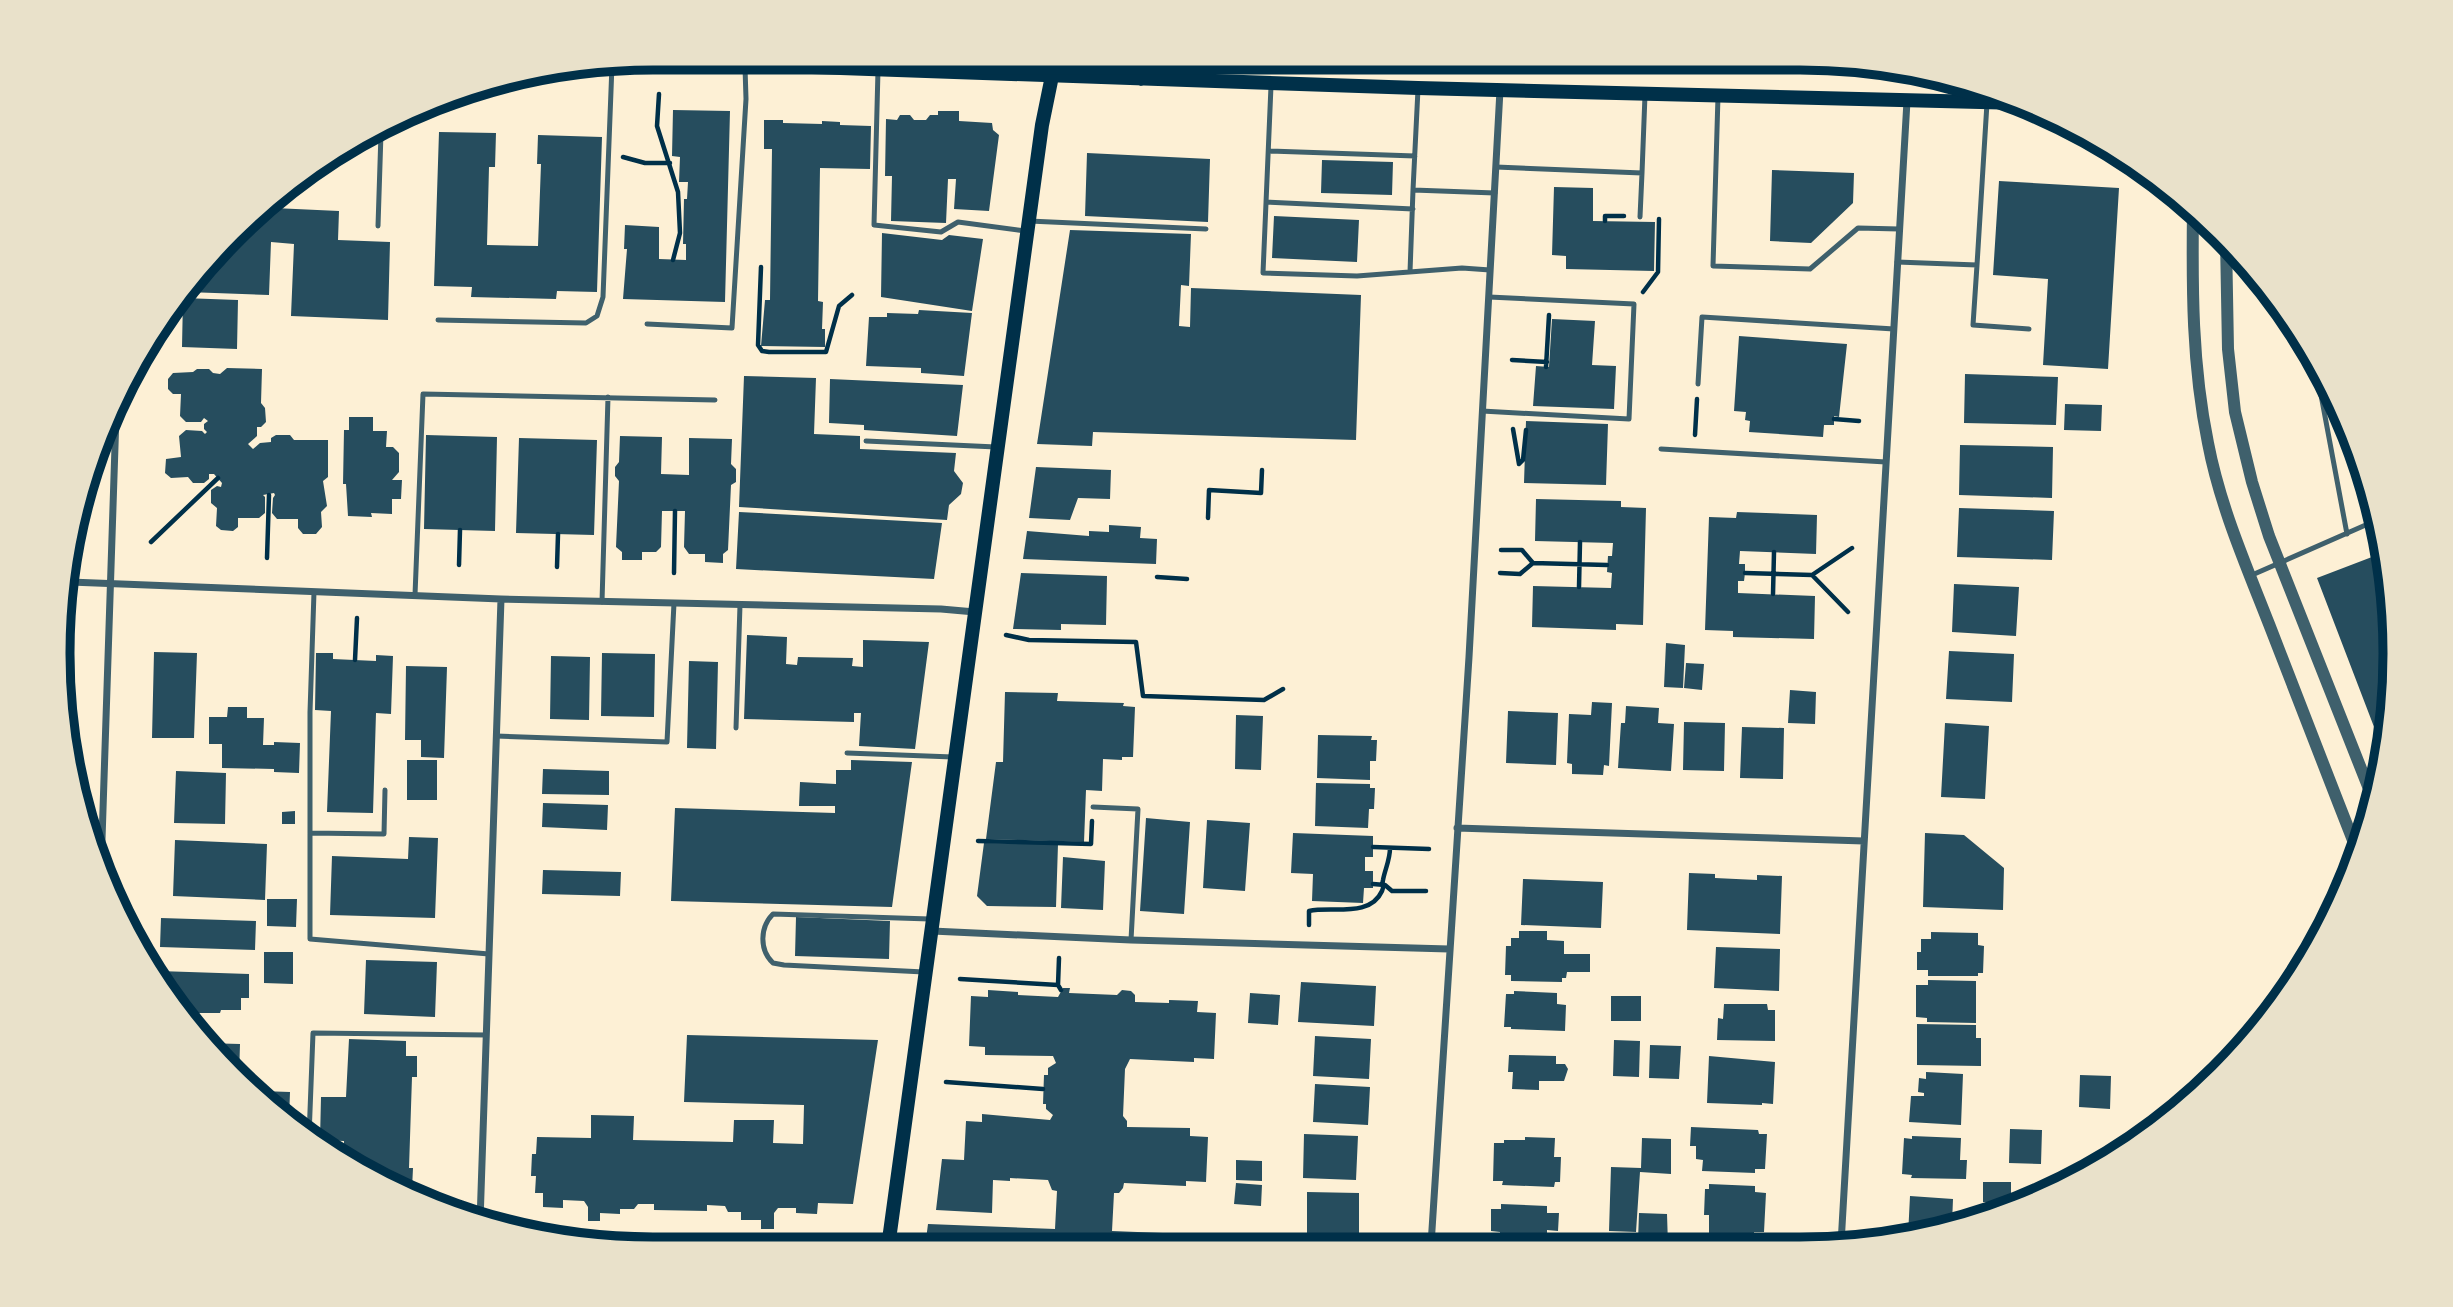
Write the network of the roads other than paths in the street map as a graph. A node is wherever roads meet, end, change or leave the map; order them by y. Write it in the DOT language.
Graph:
graph roads {
  1 [pos="745,70"];
  2 [pos="878,70"];
  3 [pos="973,70"];
  4 [pos="1053,70"];
  5 [pos="1133,70"];
  6 [pos="612,71"];
  7 [pos="1052,76"];
  8 [pos="1140,79"];
  9 [pos="1271,83"];
  10 [pos="1418,88"];
  11 [pos="1500,90"];
  12 [pos="1645,94"];
  13 [pos="1718,96"];
  14 [pos="1907,101"];
  15 [pos="1987,103"];
  16 [pos="1993,103"];
  17 [pos="381,138"];
  18 [pos="1269,151"];
  19 [pos="1415,156"];
  20 [pos="1496,167"];
  21 [pos="1642,173"];
  22 [pos="1413,190"];
  23 [pos="1495,193"];
  24 [pos="1266,202"];
  25 [pos="1413,209"];
  26 [pos="1640,217"];
  27 [pos="2193,223"];
  28 [pos="378,226"];
  29 [pos="1028,226"];
  30 [pos="1206,229"];
  31 [pos="1899,229"];
  32 [pos="2226,256"];
  33 [pos="1897,262"];
  34 [pos="1977,265"];
  35 [pos="1490,270"];
  36 [pos="1410,272"];
  37 [pos="1489,297"];
  38 [pos="438,320"];
  39 [pos="647,324"];
  40 [pos="1894,329"];
  41 [pos="2029,329"];
  42 [pos="1698,384"];
  43 [pos="2320,390"];
  44 [pos="608,397"];
  45 [pos="715,400"];
  46 [pos="1482,411"];
  47 [pos="116,426"];
  48 [pos="866,441"];
  49 [pos="999,447"];
  50 [pos="1661,449"];
  51 [pos="1886,462"];
  52 [pos="2368,524"];
  53 [pos="2347,534"];
  54 [pos="2280,564"];
  55 [pos="2249,577"];
  56 [pos="74,582"];
  57 [pos="110,583"];
  58 [pos="314,592"];
  59 [pos="415,595"];
  60 [pos="501,599"];
  61 [pos="602,602"];
  62 [pos="674,603"];
  63 [pos="740,605"];
  64 [pos="975,612"];
  65 [pos="736,728"];
  66 [pos="496,737"];
  67 [pos="847,753"];
  68 [pos="956,757"];
  69 [pos="2368,785"];
  70 [pos="386,790"];
  71 [pos="1093,807"];
  72 [pos="1457,828"];
  73 [pos="310,833"];
  74 [pos="2353,839"];
  75 [pos="1864,841"];
  76 [pos="102,843"];
  77 [pos="933,925"];
  78 [pos="1131,940"];
  79 [pos="1449,949"];
  80 [pos="489,954"];
  81 [pos="927,972"];
  82 [pos="486,1035"];
  83 [pos="309,1125"];
  84 [pos="480,1210"];
  85 [pos="1841,1236"];
  86 [pos="889,1237"];
  87 [pos="1431,1237"];
  1 -- 39 [label="lane"];
  2 -- 29 [label="lane"];
  3 -- 7 [label="main road"];
  4 -- 7 [label="street"];
  5 -- 8 [label="main road"];
  6 -- 38 [label="lane"];
  7 -- 8 [label="main road"];
  7 -- 29 [label="main road"];
  8 -- 9 [label="main road"];
  9 -- 10 [label="main road"];
  9 -- 18 [label="lane"];
  10 -- 11 [label="main road"];
  10 -- 19 [label="lane"];
  11 -- 12 [label="main road"];
  11 -- 20 [label="street"];
  12 -- 13 [label="main road"];
  12 -- 21 [label="lane"];
  13 -- 14 [label="main road"];
  13 -- 31 [label="lane"];
  14 -- 15 [label="main road"];
  14 -- 31 [label="street"];
  15 -- 16 [label="main road"];
  15 -- 34 [label="lane"];
  17 -- 28 [label="lane"];
  18 -- 19 [label="lane"];
  18 -- 24 [label="lane"];
  19 -- 22 [label="lane"];
  20 -- 21 [label="lane"];
  20 -- 23 [label="street"];
  21 -- 26 [label="lane"];
  22 -- 23 [label="lane"];
  22 -- 25 [label="lane"];
  23 -- 35 [label="street"];
  24 -- 25 [label="lane"];
  24 -- 36 [label="lane"];
  25 -- 36 [label="lane"];
  27 -- 55 [label="street"];
  29 -- 30 [label="lane"];
  29 -- 49 [label="main road"];
  31 -- 33 [label="street"];
  32 -- 54 [label="street"];
  33 -- 34 [label="lane"];
  33 -- 40 [label="street"];
  34 -- 41 [label="lane"];
  35 -- 36 [label="lane"];
  35 -- 37 [label="street"];
  37 -- 46 [label="street"];
  37 -- 46 [label="lane"];
  40 -- 42 [label="lane"];
  40 -- 51 [label="street"];
  43 -- 53 [label="lane"];
  44 -- 45 [label="lane"];
  44 -- 59 [label="lane"];
  44 -- 61 [label="lane"];
  46 -- 72 [label="street"];
  47 -- 57 [label="street"];
  48 -- 49 [label="lane"];
  49 -- 64 [label="main road"];
  50 -- 51 [label="lane"];
  51 -- 75 [label="street"];
  52 -- 53 [label="lane"];
  53 -- 54 [label="lane"];
  54 -- 55 [label="lane"];
  54 -- 69 [label="street"];
  55 -- 74 [label="street"];
  56 -- 57 [label="street"];
  57 -- 58 [label="street"];
  57 -- 76 [label="street"];
  58 -- 59 [label="street"];
  58 -- 73 [label="lane"];
  59 -- 60 [label="street"];
  60 -- 61 [label="street"];
  60 -- 66 [label="street"];
  61 -- 62 [label="street"];
  62 -- 63 [label="street"];
  62 -- 66 [label="lane"];
  63 -- 64 [label="street"];
  63 -- 65 [label="lane"];
  64 -- 68 [label="main road"];
  66 -- 80 [label="street"];
  67 -- 68 [label="lane"];
  68 -- 77 [label="main road"];
  70 -- 73 [label="lane"];
  71 -- 78 [label="lane"];
  72 -- 75 [label="street"];
  72 -- 79 [label="street"];
  73 -- 80 [label="lane"];
  75 -- 85 [label="street"];
  77 -- 78 [label="street"];
  77 -- 81 [label="main road"];
  77 -- 81 [label="lane"];
  78 -- 79 [label="street"];
  79 -- 87 [label="street"];
  80 -- 82 [label="street"];
  81 -- 86 [label="main road"];
  82 -- 83 [label="lane"];
  82 -- 84 [label="street"];
}
